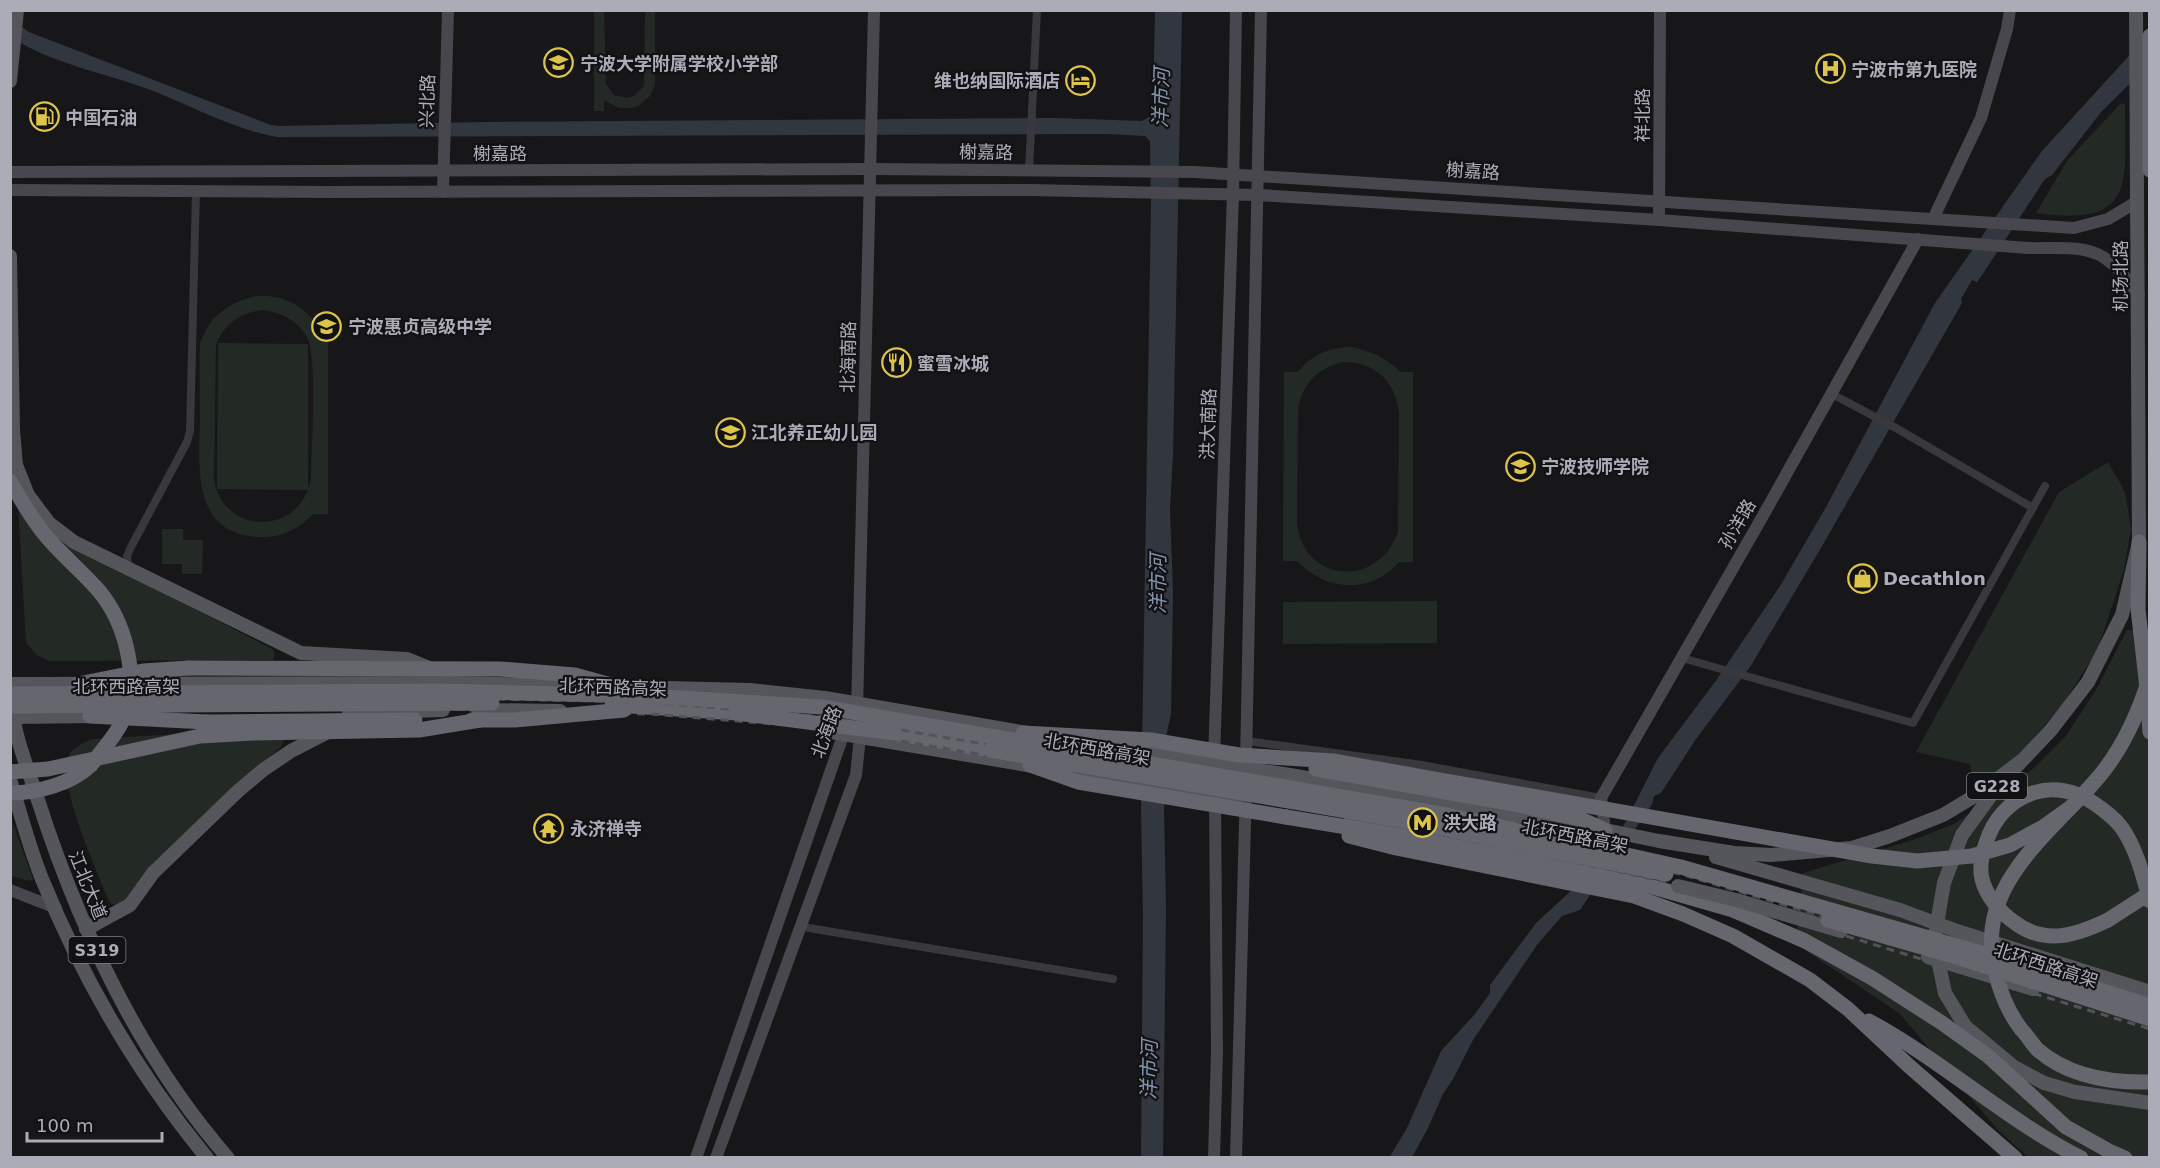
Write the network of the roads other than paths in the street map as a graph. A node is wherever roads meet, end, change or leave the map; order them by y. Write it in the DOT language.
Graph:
graph roads {
  1 [pos="17,10"];
  2 [pos="448,10"];
  3 [pos="874,10"];
  4 [pos="1037,10"];
  5 [pos="1236,10"];
  6 [pos="1261,10"];
  7 [pos="1660,10"];
  8 [pos="2010,10"];
  9 [pos="2136,10"];
  10 [pos="2143,33"];
  11 [pos="10,81"];
  12 [pos="871,165"];
  13 [pos="1029,166"];
  14 [pos="442,167"];
  15 [pos="2150,170"];
  16 [pos="10,172"];
  17 [pos="1233,174"];
  18 [pos="1258,175"];
  19 [pos="10,190"];
  20 [pos="196,191"];
  21 [pos="443,192"];
  22 [pos="870,192"];
  23 [pos="1233,194"];
  24 [pos="1258,195"];
  25 [pos="1659,201"];
  26 [pos="2138,201"];
  27 [pos="1933,219"];
  28 [pos="1659,220"];
  29 [pos="1918,239"];
  30 [pos="10,256"];
  31 [pos="2139,295"];
  32 [pos="1832,394"];
  33 [pos="10,481"];
  34 [pos="2045,486"];
  35 [pos="2033,508"];
  36 [pos="2139,542"];
  37 [pos="128,568"];
  38 [pos="1682,657"];
  39 [pos="2150,676"];
  40 [pos="455,683"];
  41 [pos="10,684"];
  42 [pos="78,684"];
  43 [pos="10,694"];
  44 [pos="10,699"];
  45 [pos="649,701"];
  46 [pos="856,703"];
  47 [pos="364,713"];
  48 [pos="11,714"];
  49 [pos="90,716"];
  50 [pos="480,720"];
  51 [pos="965,731"];
  52 [pos="2150,732"];
  53 [pos="842,734"];
  54 [pos="860,737"];
  55 [pos="990,750"];
  56 [pos="1244,755"];
  57 [pos="2021,761"];
  58 [pos="1214,764"];
  59 [pos="10,772"];
  60 [pos="10,779"];
  61 [pos="10,793"];
  62 [pos="1215,796"];
  63 [pos="1601,798"];
  64 [pos="1247,801"];
  65 [pos="2071,807"];
  66 [pos="1286,817"];
  67 [pos="1605,830"];
  68 [pos="1659,841"];
  69 [pos="10,890"];
  70 [pos="2150,893"];
  71 [pos="2150,901"];
  72 [pos="56,908"];
  73 [pos="804,927"];
  74 [pos="86,929"];
  75 [pos="1113,979"];
  76 [pos="2150,992"];
  77 [pos="2150,1006"];
  78 [pos="1848,1009"];
  79 [pos="2150,1019"];
  80 [pos="2150,1026"];
  81 [pos="2150,1082"];
  82 [pos="2150,1103"];
  83 [pos="207,1158"];
  84 [pos="228,1158"];
  85 [pos="696,1158"];
  86 [pos="716,1158"];
  87 [pos="1214,1158"];
  88 [pos="1236,1158"];
  89 [pos="2015,1158"];
  90 [pos="2081,1158"];
  91 [pos="2125,1158"];
  1 -- 11 [label="main road"];
  2 -- 14 [label="main road, 兴北路"];
  3 -- 12 [label="main road, 北海南路"];
  4 -- 13 [label="street"];
  5 -- 17 [label="main road, 洪大南路"];
  6 -- 18 [label="main road"];
  7 -- 25 [label="main road, 祥北路"];
  8 -- 27 [label="main road"];
  9 -- 10 [label="main road, 机场北路 / G228"];
  10 -- 15 [label="highway"];
  10 -- 26 [label="main road, 机场北路 / G228"];
  12 -- 13 [label="main road, 榭嘉路"];
  12 -- 14 [label="main road, 榭嘉路"];
  12 -- 22 [label="main road, 北海南路"];
  13 -- 17 [label="main road, 榭嘉路"];
  14 -- 16 [label="main road, 榭嘉路"];
  14 -- 21 [label="main road, 兴北路"];
  17 -- 18 [label="main road, 榭嘉路"];
  17 -- 23 [label="main road, 洪大南路"];
  18 -- 24 [label="main road"];
  18 -- 25 [label="main road, 榭嘉路"];
  19 -- 20 [label="main road, 榭嘉路"];
  20 -- 21 [label="main road, 榭嘉路"];
  20 -- 37 [label="street"];
  21 -- 22 [label="main road, 榭嘉路"];
  22 -- 23 [label="main road, 榭嘉路"];
  22 -- 46 [label="main road, 北海南路"];
  23 -- 24 [label="main road, 榭嘉路"];
  23 -- 58 [label="main road, 洪大南路"];
  24 -- 28 [label="main road, 榭嘉路"];
  24 -- 56 [label="main road"];
  25 -- 27 [label="main road, 榭嘉路"];
  25 -- 28 [label="main road, 祥北路"];
  26 -- 27 [label="main road, 榭嘉路"];
  26 -- 31 [label="main road, 机场北路 / G228"];
  28 -- 29 [label="main road, 榭嘉路"];
  29 -- 31 [label="main road, 榭嘉路"];
  29 -- 32 [label="main road, 孙洋路"];
  30 -- 37 [label="main road"];
  31 -- 36 [label="main road, 机场北路 / G228"];
  32 -- 35 [label="street"];
  32 -- 38 [label="main road, 孙洋路"];
  33 -- 61 [label="highway, bridge"];
  34 -- 35 [label="street"];
  35 -- 38 [label="street"];
  36 -- 52 [label="highway"];
  36 -- 57 [label="main road, G228"];
  37 -- 40 [label="main road"];
  38 -- 63 [label="main road, 孙洋路"];
  39 -- 65 [label="highway, bridge"];
  40 -- 42 [label="main road"];
  40 -- 46 [label="main road"];
  41 -- 42 [label="main road"];
  42 -- 45 [label="highway, bridge"];
  43 -- 45 [label="highway, 北环西路高架, bridge"];
  44 -- 48 [label="main road, 江北大道 / S319"];
  45 -- 48 [label="highway, 北环西路高架, bridge"];
  45 -- 50 [label="highway, bridge"];
  45 -- 51 [label="highway, 北环西路高架, bridge"];
  45 -- 55 [label="highway, 北环西路高架, bridge"];
  46 -- 53 [label="main road, 北海路"];
  46 -- 54 [label="main road, 北海路"];
  46 -- 58 [label="main road"];
  47 -- 49 [label="main road"];
  47 -- 53 [label="main road"];
  47 -- 74 [label="main road"];
  48 -- 49 [label="main road"];
  48 -- 74 [label="main road, 江北大道 / S319"];
  49 -- 50 [label="highway, bridge"];
  50 -- 59 [label="highway, bridge"];
  51 -- 56 [label="highway, bridge"];
  51 -- 77 [label="highway, 北环西路高架, bridge"];
  53 -- 54 [label="main road"];
  53 -- 85 [label="main road, 北海路"];
  54 -- 62 [label="main road"];
  54 -- 86 [label="main road, 北海路"];
  55 -- 66 [label="highway, bridge"];
  55 -- 79 [label="highway, 北环西路高架, bridge"];
  56 -- 58 [label="main road"];
  56 -- 63 [label="street"];
  56 -- 64 [label="main road"];
  56 -- 65 [label="highway, bridge"];
  56 -- 67 [label="main road"];
  56 -- 67 [label="highway, bridge"];
  57 -- 68 [label="main road"];
  57 -- 82 [label="main road, G228"];
  58 -- 62 [label="main road, 洪大南路"];
  60 -- 72 [label="main road, 江北大道 / S319"];
  62 -- 64 [label="main road"];
  62 -- 87 [label="main road, 洪大南路"];
  63 -- 67 [label="main road"];
  64 -- 80 [label="main road, bridge"];
  64 -- 88 [label="main road"];
  65 -- 81 [label="highway, bridge"];
  66 -- 78 [label="highway"];
  66 -- 91 [label="highway"];
  67 -- 68 [label="main road"];
  68 -- 76 [label="main road, bridge"];
  69 -- 72 [label="main road"];
  70 -- 71 [label="highway, bridge"];
  72 -- 83 [label="main road, 江北大道 / S319"];
  73 -- 75 [label="street"];
  74 -- 84 [label="main road, 江北大道 / S319"];
  78 -- 89 [label="highway"];
  78 -- 90 [label="highway"];
}
